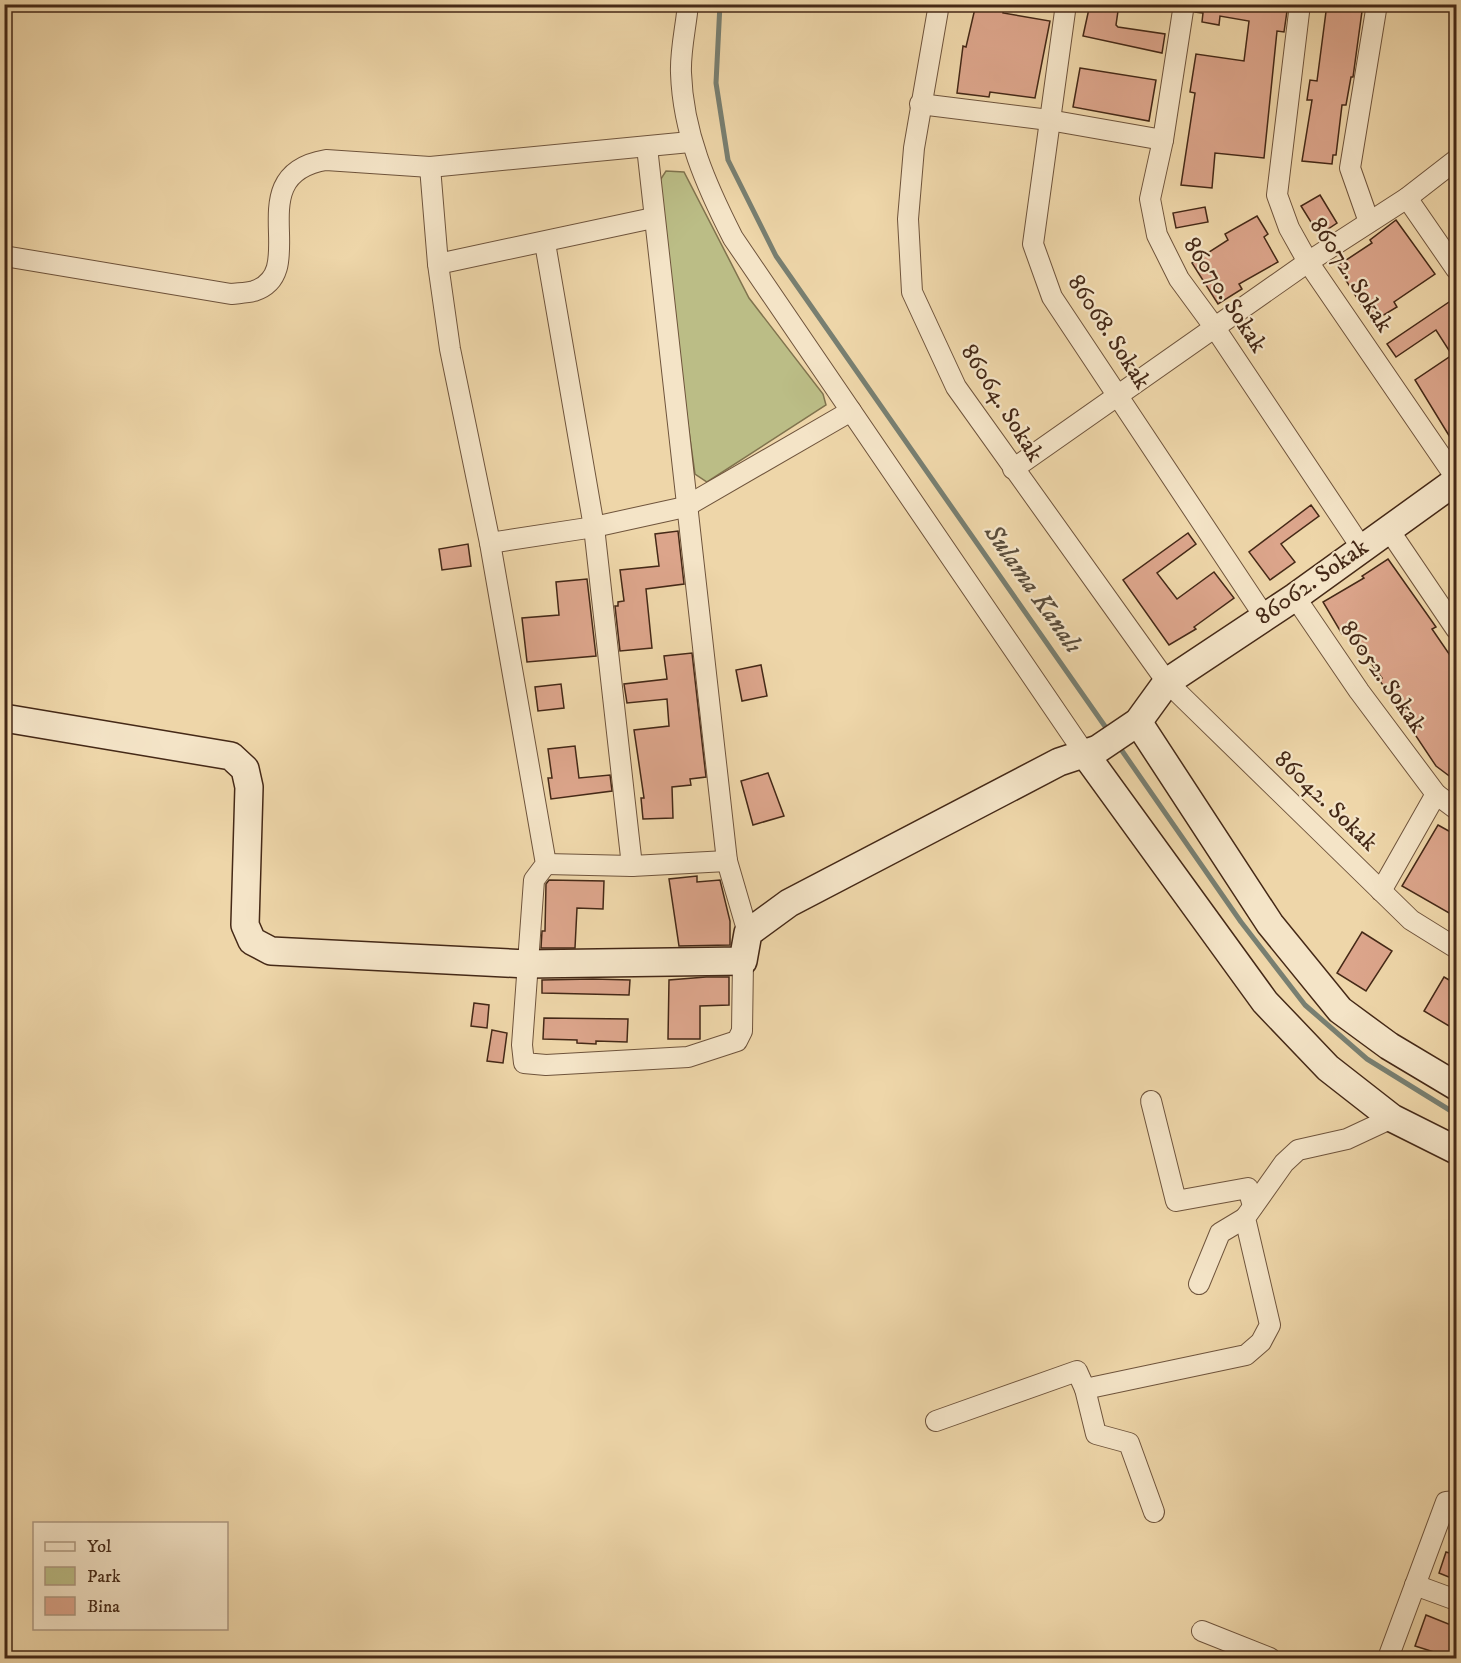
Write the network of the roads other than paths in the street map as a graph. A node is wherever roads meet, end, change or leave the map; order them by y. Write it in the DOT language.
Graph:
graph roads {
  1 [pos="688,4"];
  2 [pos="939,4"];
  3 [pos="1066,4"];
  4 [pos="1184,4"];
  5 [pos="1300,4"];
  6 [pos="1377,4"];
  7 [pos="921,104"];
  8 [pos="1049,120"];
  9 [pos="1163,140"];
  10 [pos="690,142"];
  11 [pos="647,147"];
  12 [pos="1456,160"];
  13 [pos="430,167"];
  14 [pos="1407,198"];
  15 [pos="653,218"];
  16 [pos="1369,222"];
  17 [pos="545,243"];
  18 [pos="4,256"];
  19 [pos="1308,262"];
  20 [pos="438,264"];
  21 [pos="1456,269"];
  22 [pos="1215,328"];
  23 [pos="1119,396"];
  24 [pos="851,411"];
  25 [pos="1013,469"];
  26 [pos="1456,479"];
  27 [pos="685,507"];
  28 [pos="594,527"];
  29 [pos="1389,530"];
  30 [pos="490,543"];
  31 [pos="1362,547"];
  32 [pos="1295,597"];
  33 [pos="1264,616"];
  34 [pos="1456,629"];
  35 [pos="1167,682"];
  36 [pos="4,718"];
  37 [pos="1133,724"];
  38 [pos="1091,751"];
  39 [pos="1436,794"];
  40 [pos="1456,809"];
  41 [pos="727,861"];
  42 [pos="546,864"];
  43 [pos="632,866"];
  44 [pos="1381,891"];
  45 [pos="748,933"];
  46 [pos="1456,948"];
  47 [pos="743,961"];
  48 [pos="527,964"];
  49 [pos="1456,1086"];
  50 [pos="1151,1101"];
  51 [pos="1392,1118"];
  52 [pos="1456,1150"];
  53 [pos="1249,1212"];
  54 [pos="1199,1284"];
  55 [pos="1085,1389"];
  56 [pos="936,1421"];
  57 [pos="1456,1501"];
  58 [pos="1154,1512"];
  59 [pos="1415,1585"];
  60 [pos="1456,1600"];
  61 [pos="1202,1631"];
  62 [pos="1270,1659"];
  63 [pos="1388,1659"];
  1 -- 10 [label="street"];
  2 -- 7 [label="street, 86064. Sokak"];
  3 -- 8 [label="street, 86068. Sokak"];
  4 -- 9 [label="street, 86070. Sokak"];
  5 -- 19 [label="street, 86072. Sokak"];
  6 -- 16 [label="street"];
  7 -- 8 [label="street"];
  7 -- 25 [label="street, 86064. Sokak"];
  8 -- 9 [label="street"];
  8 -- 23 [label="street, 86068. Sokak"];
  9 -- 22 [label="street, 86070. Sokak"];
  10 -- 11 [label="street"];
  10 -- 24 [label="street"];
  11 -- 13 [label="street"];
  11 -- 15 [label="street"];
  12 -- 14 [label="street"];
  13 -- 18 [label="street"];
  13 -- 20 [label="street"];
  14 -- 16 [label="street"];
  14 -- 21 [label="street"];
  15 -- 17 [label="street"];
  15 -- 27 [label="street"];
  16 -- 19 [label="street"];
  17 -- 20 [label="street"];
  17 -- 28 [label="street"];
  19 -- 22 [label="street"];
  19 -- 26 [label="street, 86072. Sokak"];
  20 -- 30 [label="street"];
  22 -- 23 [label="street"];
  22 -- 31 [label="street, 86070. Sokak"];
  23 -- 25 [label="street"];
  23 -- 33 [label="street, 86068. Sokak"];
  24 -- 27 [label="street"];
  24 -- 38 [label="street"];
  25 -- 35 [label="street, 86064. Sokak"];
  26 -- 29 [label="main road, 86062. Sokak"];
  27 -- 28 [label="street"];
  27 -- 41 [label="street"];
  28 -- 30 [label="street"];
  28 -- 43 [label="street"];
  29 -- 31 [label="main road, 86062. Sokak"];
  29 -- 34 [label="street"];
  30 -- 42 [label="street"];
  31 -- 32 [label="main road, 86062. Sokak"];
  32 -- 33 [label="main road, 86062. Sokak"];
  32 -- 39 [label="street, 86052. Sokak"];
  33 -- 35 [label="main road, 86062. Sokak"];
  35 -- 37 [label="main road, 86062. Sokak"];
  35 -- 44 [label="street, 86042. Sokak"];
  36 -- 48 [label="main road"];
  37 -- 38 [label="main road, 86062. Sokak"];
  37 -- 49 [label="main road"];
  38 -- 45 [label="main road, 86062. Sokak"];
  38 -- 51 [label="main road"];
  39 -- 40 [label="street, 86052. Sokak"];
  39 -- 44 [label="street"];
  41 -- 43 [label="street"];
  41 -- 45 [label="street"];
  42 -- 43 [label="street"];
  42 -- 48 [label="street"];
  44 -- 46 [label="street, 86042. Sokak"];
  45 -- 47 [label="main road"];
  47 -- 48 [label="main road"];
  47 -- 48 [label="street"];
  50 -- 53 [label="street"];
  51 -- 52 [label="main road"];
  51 -- 53 [label="street"];
  53 -- 54 [label="street"];
  53 -- 55 [label="street"];
  55 -- 56 [label="street"];
  55 -- 58 [label="street"];
  57 -- 59 [label="street"];
  59 -- 60 [label="street"];
  59 -- 63 [label="street"];
  61 -- 62 [label="street"];
}
